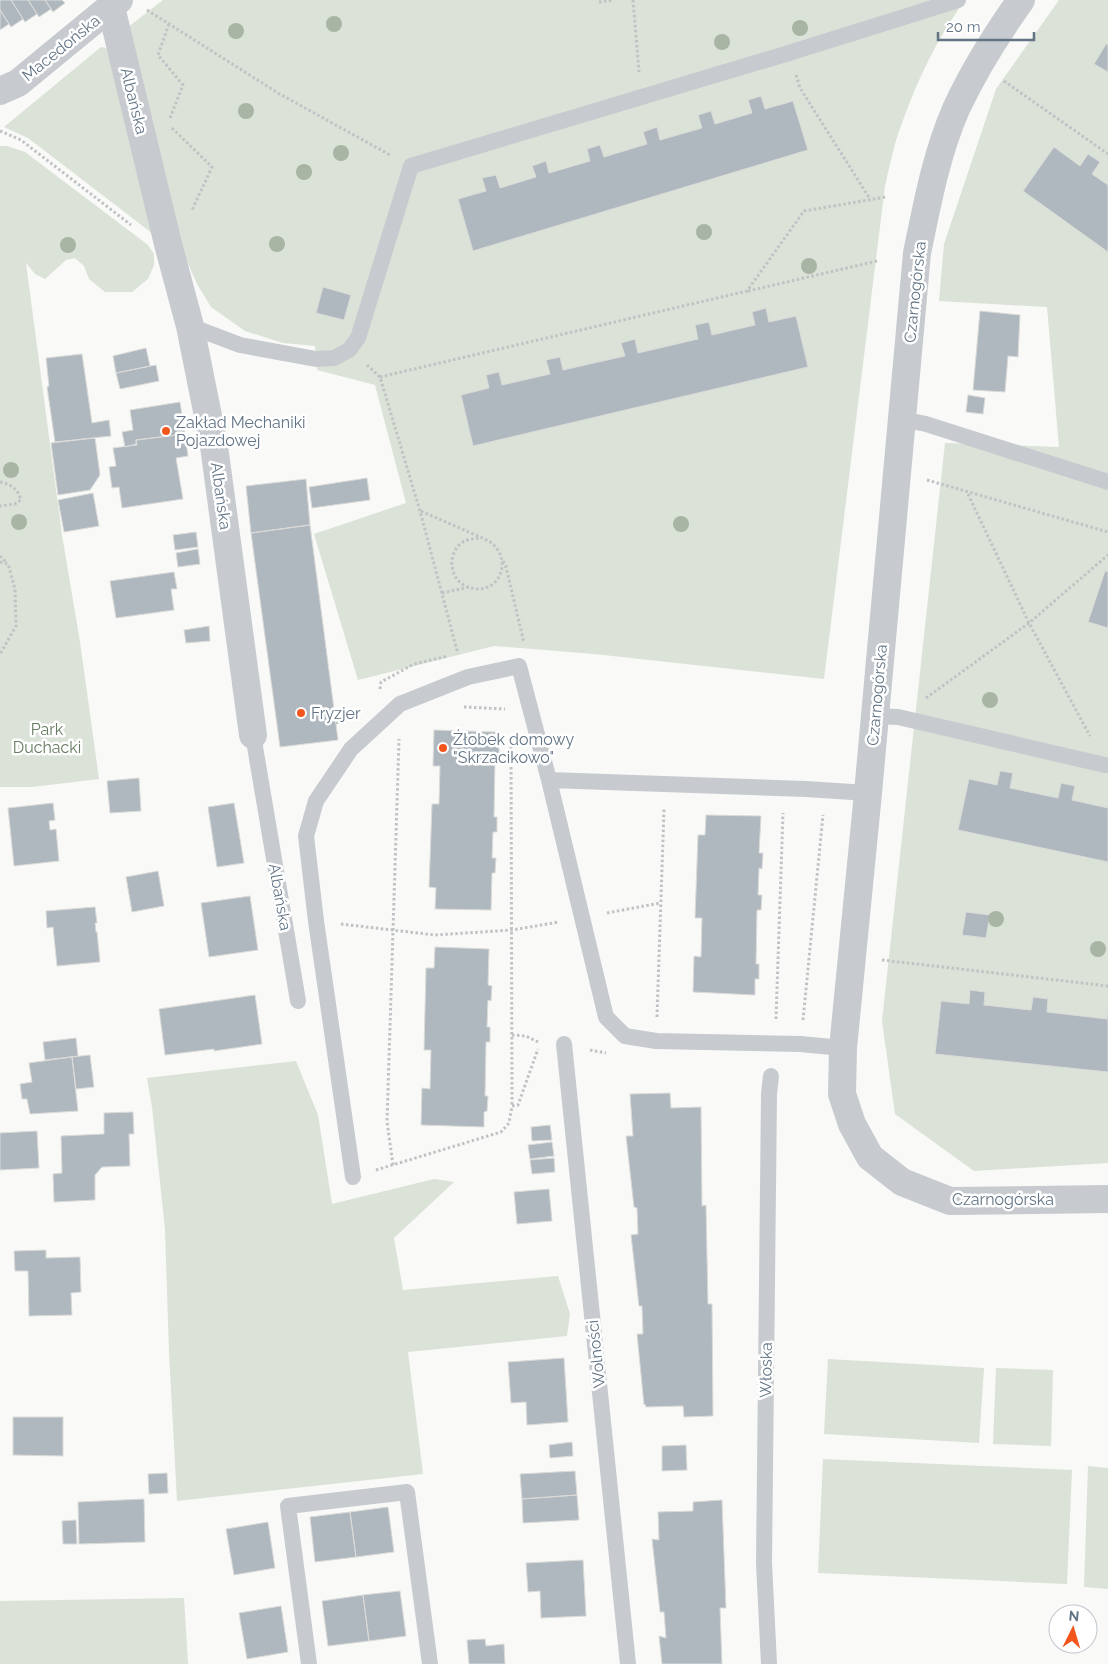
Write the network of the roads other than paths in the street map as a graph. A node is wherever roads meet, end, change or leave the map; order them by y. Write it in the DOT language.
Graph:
graph roads {
  1 [pos="958,0"];
  2 [pos="1020,0"];
  3 [pos="120,4"];
  4 [pos="0,91"];
  5 [pos="190,326"];
  6 [pos="902,419"];
  7 [pos="1108,482"];
  8 [pos="886,717"];
  9 [pos="253,735"];
  10 [pos="1105,765"];
  11 [pos="549,780"];
  12 [pos="868,793"];
  13 [pos="298,1001"];
  14 [pos="564,1044"];
  15 [pos="842,1048"];
  16 [pos="771,1076"];
  17 [pos="353,1177"];
  18 [pos="1108,1199"];
  19 [pos="309,1664"];
  20 [pos="430,1664"];
  21 [pos="628,1664"];
  22 [pos="769,1664"];
  1 -- 5 [label="lane"];
  2 -- 6 [label="street, Czarnogórska"];
  3 -- 4 [label="street, Macedońska"];
  3 -- 5 [label="street, Albańska"];
  5 -- 9 [label="street, Albańska"];
  6 -- 7 [label="lane"];
  6 -- 8 [label="street, Czarnogórska"];
  8 -- 10 [label="lane"];
  8 -- 12 [label="street, Czarnogórska"];
  9 -- 13 [label="lane, Albańska"];
  11 -- 12 [label="lane"];
  11 -- 15 [label="lane"];
  11 -- 17 [label="lane"];
  12 -- 15 [label="street, Czarnogórska"];
  14 -- 21 [label="lane, Wolności"];
  15 -- 18 [label="street, Czarnogórska"];
  16 -- 22 [label="lane, Włoska"];
  19 -- 20 [label="lane"];
}
